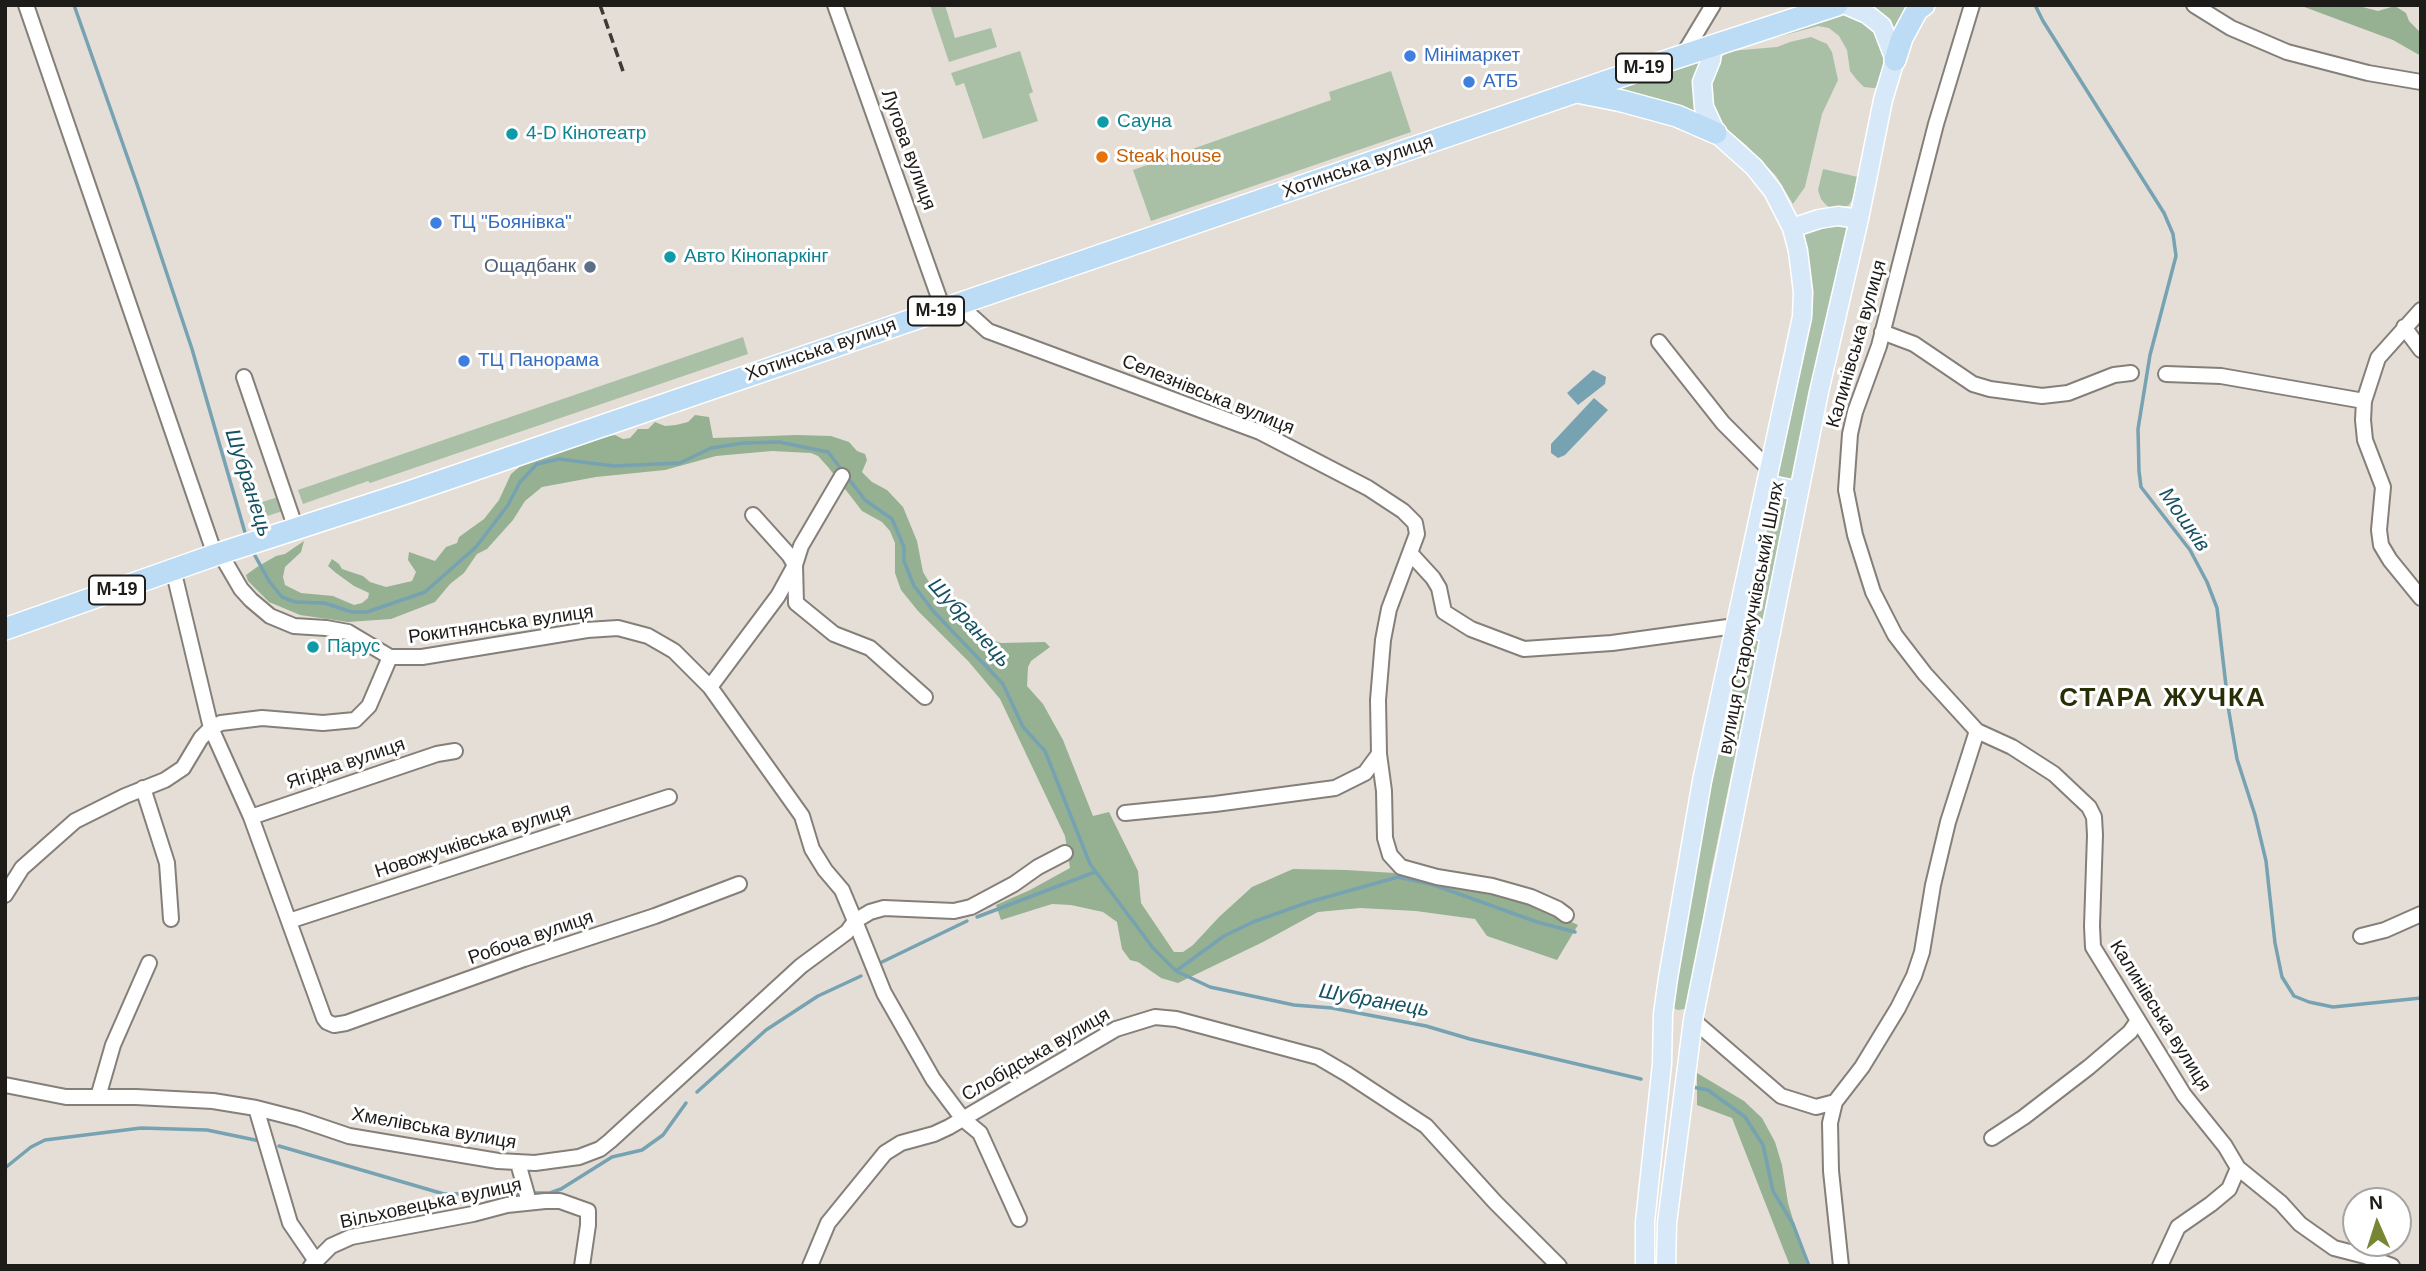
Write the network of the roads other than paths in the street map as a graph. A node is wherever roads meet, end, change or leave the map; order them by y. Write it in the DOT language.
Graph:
graph roads {
  1 [pos="26,5"];
  2 [pos="835,5"];
  3 [pos="1713,5"];
  4 [pos="1837,5"];
  5 [pos="1846,5"];
  6 [pos="1924,5"];
  7 [pos="1972,5"];
  8 [pos="2194,5"];
  9 [pos="1713,45"];
  10 [pos="1683,55"];
  11 [pos="1895,60"];
  12 [pos="2421,82"];
  13 [pos="1575,92"];
  14 [pos="1716,133"];
  15 [pos="1858,219"];
  16 [pos="1792,228"];
  17 [pos="950,306"];
  18 [pos="2421,310"];
  19 [pos="2404,327"];
  20 [pos="1882,332"];
  21 [pos="1659,342"];
  22 [pos="2421,350"];
  23 [pos="2131,373"];
  24 [pos="2166,374"];
  25 [pos="244,377"];
  26 [pos="2364,401"];
  27 [pos="842,476"];
  28 [pos="1768,477"];
  29 [pos="1799,491"];
  30 [pos="753,514"];
  31 [pos="291,530"];
  32 [pos="221,553"];
  33 [pos="1411,554"];
  34 [pos="795,565"];
  35 [pos="173,569"];
  36 [pos="2421,598"];
  37 [pos="1735,626"];
  38 [pos="5,629"];
  39 [pos="1770,632"];
  40 [pos="390,657"];
  41 [pos="710,687"];
  42 [pos="925,697"];
  43 [pos="211,728"];
  44 [pos="1977,731"];
  45 [pos="455,751"];
  46 [pos="1379,754"];
  47 [pos="143,788"];
  48 [pos="669,797"];
  49 [pos="1125,813"];
  50 [pos="251,817"];
  51 [pos="1065,853"];
  52 [pos="740,884"];
  53 [pos="5,895"];
  54 [pos="2421,914"];
  55 [pos="1566,915"];
  56 [pos="171,919"];
  57 [pos="855,921"];
  58 [pos="289,922"];
  59 [pos="2361,936"];
  60 [pos="149,963"];
  61 [pos="1663,1014"];
  62 [pos="1693,1020"];
  63 [pos="2137,1022"];
  64 [pos="5,1085"];
  65 [pos="98,1097"];
  66 [pos="1835,1102"];
  67 [pos="256,1108"];
  68 [pos="963,1119"];
  69 [pos="1992,1138"];
  70 [pos="518,1163"];
  71 [pos="2238,1168"];
  72 [pos="526,1194"];
  73 [pos="1019,1219"];
  74 [pos="1645,1222"];
  75 [pos="1667,1223"];
  76 [pos="314,1264"];
  77 [pos="582,1266"];
  78 [pos="810,1266"];
  79 [pos="1559,1266"];
  80 [pos="1645,1266"];
  81 [pos="1666,1266"];
  82 [pos="1841,1266"];
  83 [pos="2160,1266"];
  84 [pos="2392,1266"];
  1 -- 32 [label="street"];
  2 -- 17 [label="street, Лугова вулиця"];
  3 -- 10 [label="street"];
  4 -- 9 [label="highway, Хотинська вулиця / М-19"];
  5 -- 11 [label="main road"];
  6 -- 11 [label="highway"];
  7 -- 20 [label="street, Калинівська вулиця"];
  8 -- 12 [label="street"];
  9 -- 10 [label="highway, Хотинська вулиця / М-19"];
  9 -- 14 [label="main road, вулиця Старожучківський Шлях"];
  10 -- 13 [label="highway, Хотинська вулиця / М-19"];
  11 -- 15 [label="main road, вулиця Старожучківський Шлях"];
  13 -- 14 [label="highway"];
  13 -- 17 [label="highway, Хотинська вулиця / М-19"];
  14 -- 16 [label="main road, вулиця Старожучківський Шлях"];
  15 -- 16 [label="main road"];
  15 -- 29 [label="main road, вулиця Старожучківський Шлях"];
  16 -- 28 [label="main road, вулиця Старожучківський Шлях"];
  17 -- 31 [label="highway, Хотинська вулиця / М-19"];
  17 -- 33 [label="street, Селезнівська вулиця"];
  18 -- 19 [label="street"];
  19 -- 22 [label="street"];
  19 -- 26 [label="street"];
  20 -- 23 [label="street"];
  20 -- 44 [label="street, Калинівська вулиця"];
  21 -- 28 [label="street"];
  24 -- 26 [label="street"];
  25 -- 31 [label="street"];
  26 -- 36 [label="street"];
  27 -- 34 [label="street"];
  28 -- 29 [label="main road"];
  28 -- 37 [label="main road, вулиця Старожучківський Шлях"];
  29 -- 39 [label="main road, вулиця Старожучківський Шлях"];
  30 -- 34 [label="street"];
  31 -- 32 [label="highway, Хотинська вулиця / М-19"];
  32 -- 35 [label="highway, Хотинська вулиця / М-19"];
  32 -- 40 [label="street"];
  33 -- 37 [label="street"];
  33 -- 46 [label="street, Селезнівська вулиця"];
  34 -- 41 [label="street"];
  34 -- 42 [label="street"];
  35 -- 38 [label="highway, Хотинська вулиця / М-19"];
  35 -- 43 [label="street"];
  37 -- 39 [label="main road"];
  37 -- 61 [label="main road, вулиця Старожучківський Шлях"];
  39 -- 62 [label="main road, вулиця Старожучківський Шлях"];
  40 -- 41 [label="street, Рокитнянська вулиця"];
  40 -- 43 [label="street, Рокитнянська вулиця"];
  41 -- 57 [label="street, Рокитнянська вулиця"];
  43 -- 47 [label="street"];
  43 -- 50 [label="street"];
  44 -- 63 [label="street, Калинівська вулиця"];
  44 -- 66 [label="street"];
  45 -- 50 [label="street, Ягідна вулиця"];
  46 -- 49 [label="street"];
  46 -- 55 [label="street, Селезнівська вулиця"];
  47 -- 53 [label="street"];
  47 -- 56 [label="street"];
  48 -- 58 [label="street, Новожучківська вулиця"];
  50 -- 58 [label="street"];
  51 -- 57 [label="street"];
  52 -- 58 [label="street, Робоча вулиця"];
  54 -- 59 [label="street"];
  57 -- 68 [label="street, Рокитнянська вулиця"];
  57 -- 70 [label="street, Хмелівська вулиця"];
  60 -- 65 [label="street"];
  61 -- 62 [label="main road"];
  61 -- 74 [label="main road, вулиця Старожучківський Шлях"];
  62 -- 66 [label="street"];
  62 -- 75 [label="main road, вулиця Старожучківський Шлях"];
  63 -- 69 [label="street"];
  63 -- 71 [label="street, Калинівська вулиця"];
  64 -- 65 [label="street, Хмелівська вулиця"];
  65 -- 67 [label="street, Хмелівська вулиця"];
  66 -- 82 [label="street"];
  67 -- 70 [label="street, Хмелівська вулиця"];
  67 -- 76 [label="street, Вільховецька вулиця"];
  68 -- 73 [label="street, Рокитнянська вулиця"];
  68 -- 78 [label="street, Слобідська вулиця"];
  68 -- 79 [label="street, Слобідська вулиця"];
  70 -- 72 [label="street"];
  71 -- 83 [label="street"];
  71 -- 84 [label="street, Калинівська вулиця"];
  72 -- 76 [label="street, Вільховецька вулиця"];
  72 -- 77 [label="street, Вільховецька вулиця"];
  74 -- 75 [label="main road"];
  74 -- 80 [label="main road, вулиця Старожучківський Шлях"];
  75 -- 81 [label="main road, вулиця Старожучківський Шлях"];
}
